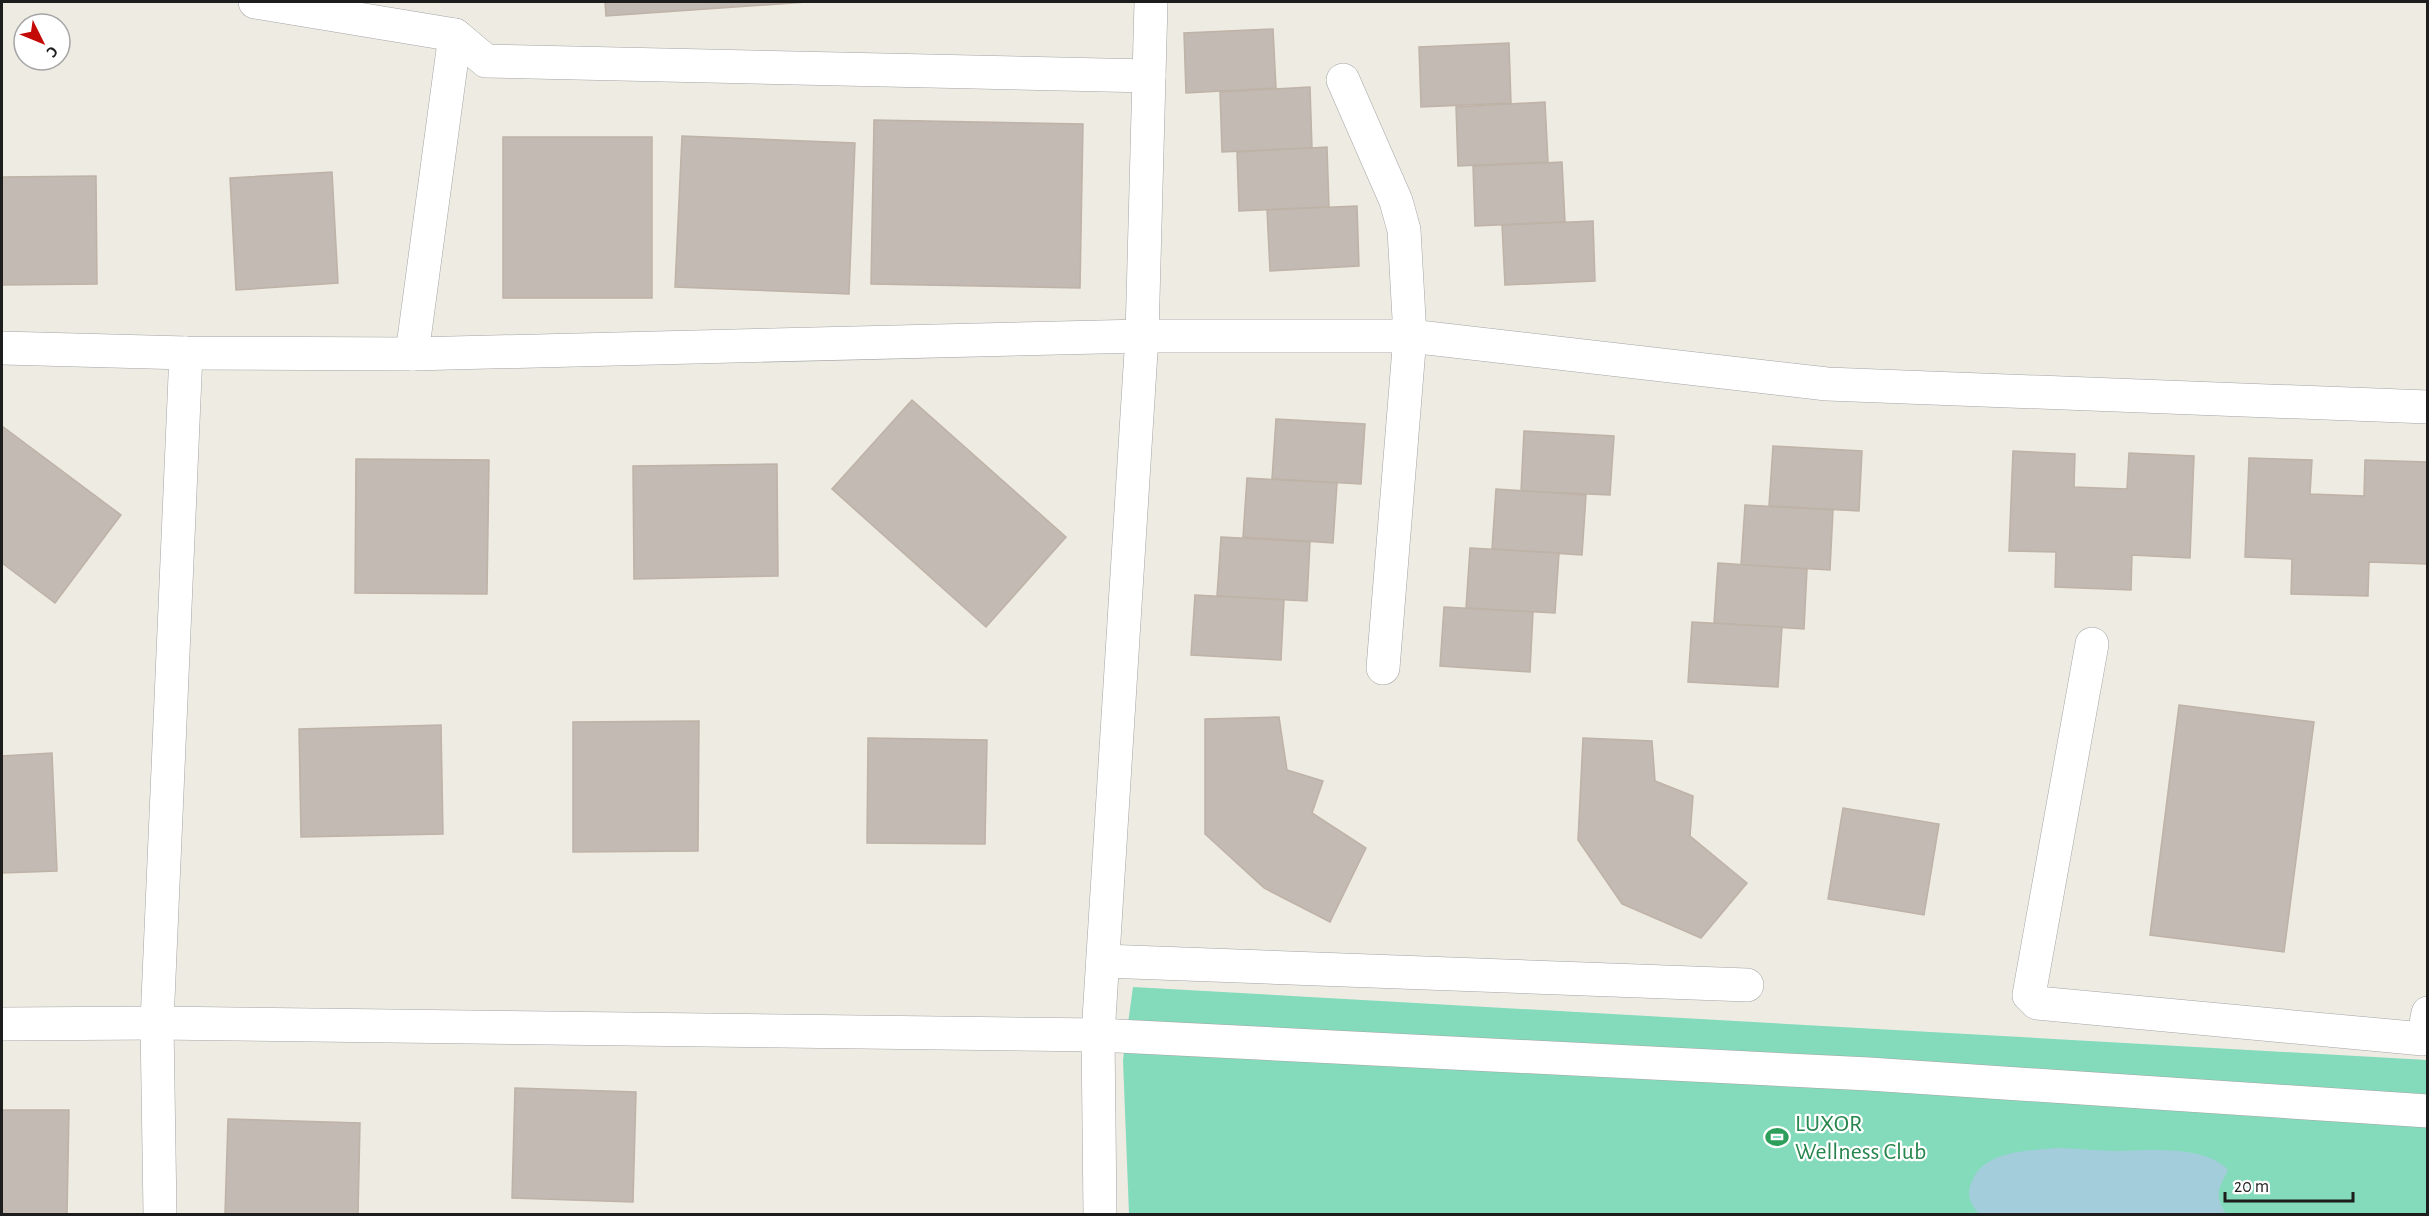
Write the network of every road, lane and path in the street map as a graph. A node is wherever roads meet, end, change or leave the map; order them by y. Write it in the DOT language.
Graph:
graph roads {
  1 [pos="255,2"];
  2 [pos="1151,2"];
  3 [pos="454,35"];
  4 [pos="1149,76"];
  5 [pos="1343,80"];
  6 [pos="1142,336"];
  7 [pos="1410,336"];
  8 [pos="2,348"];
  9 [pos="186,353"];
  10 [pos="412,354"];
  11 [pos="2427,407"];
  12 [pos="2092,644"];
  13 [pos="1383,668"];
  14 [pos="1103,961"];
  15 [pos="1746,985"];
  16 [pos="2427,1013"];
  17 [pos="157,1023"];
  18 [pos="2,1024"];
  19 [pos="1098,1035"];
  20 [pos="2427,1111"];
  21 [pos="159,1215"];
  22 [pos="1100,1215"];
  1 -- 3 [label="street"];
  2 -- 4 [label="street"];
  3 -- 4 [label="street"];
  3 -- 10 [label="street"];
  4 -- 6 [label="street"];
  5 -- 7 [label="street"];
  6 -- 7 [label="street"];
  6 -- 10 [label="street"];
  6 -- 14 [label="street"];
  7 -- 11 [label="street"];
  7 -- 13 [label="street"];
  8 -- 9 [label="street"];
  9 -- 10 [label="street"];
  9 -- 17 [label="street"];
  12 -- 16 [label="street"];
  14 -- 15 [label="street"];
  14 -- 19 [label="street"];
  17 -- 18 [label="street"];
  17 -- 19 [label="street"];
  17 -- 21 [label="street"];
  19 -- 20 [label="street"];
  19 -- 22 [label="street"];
}
